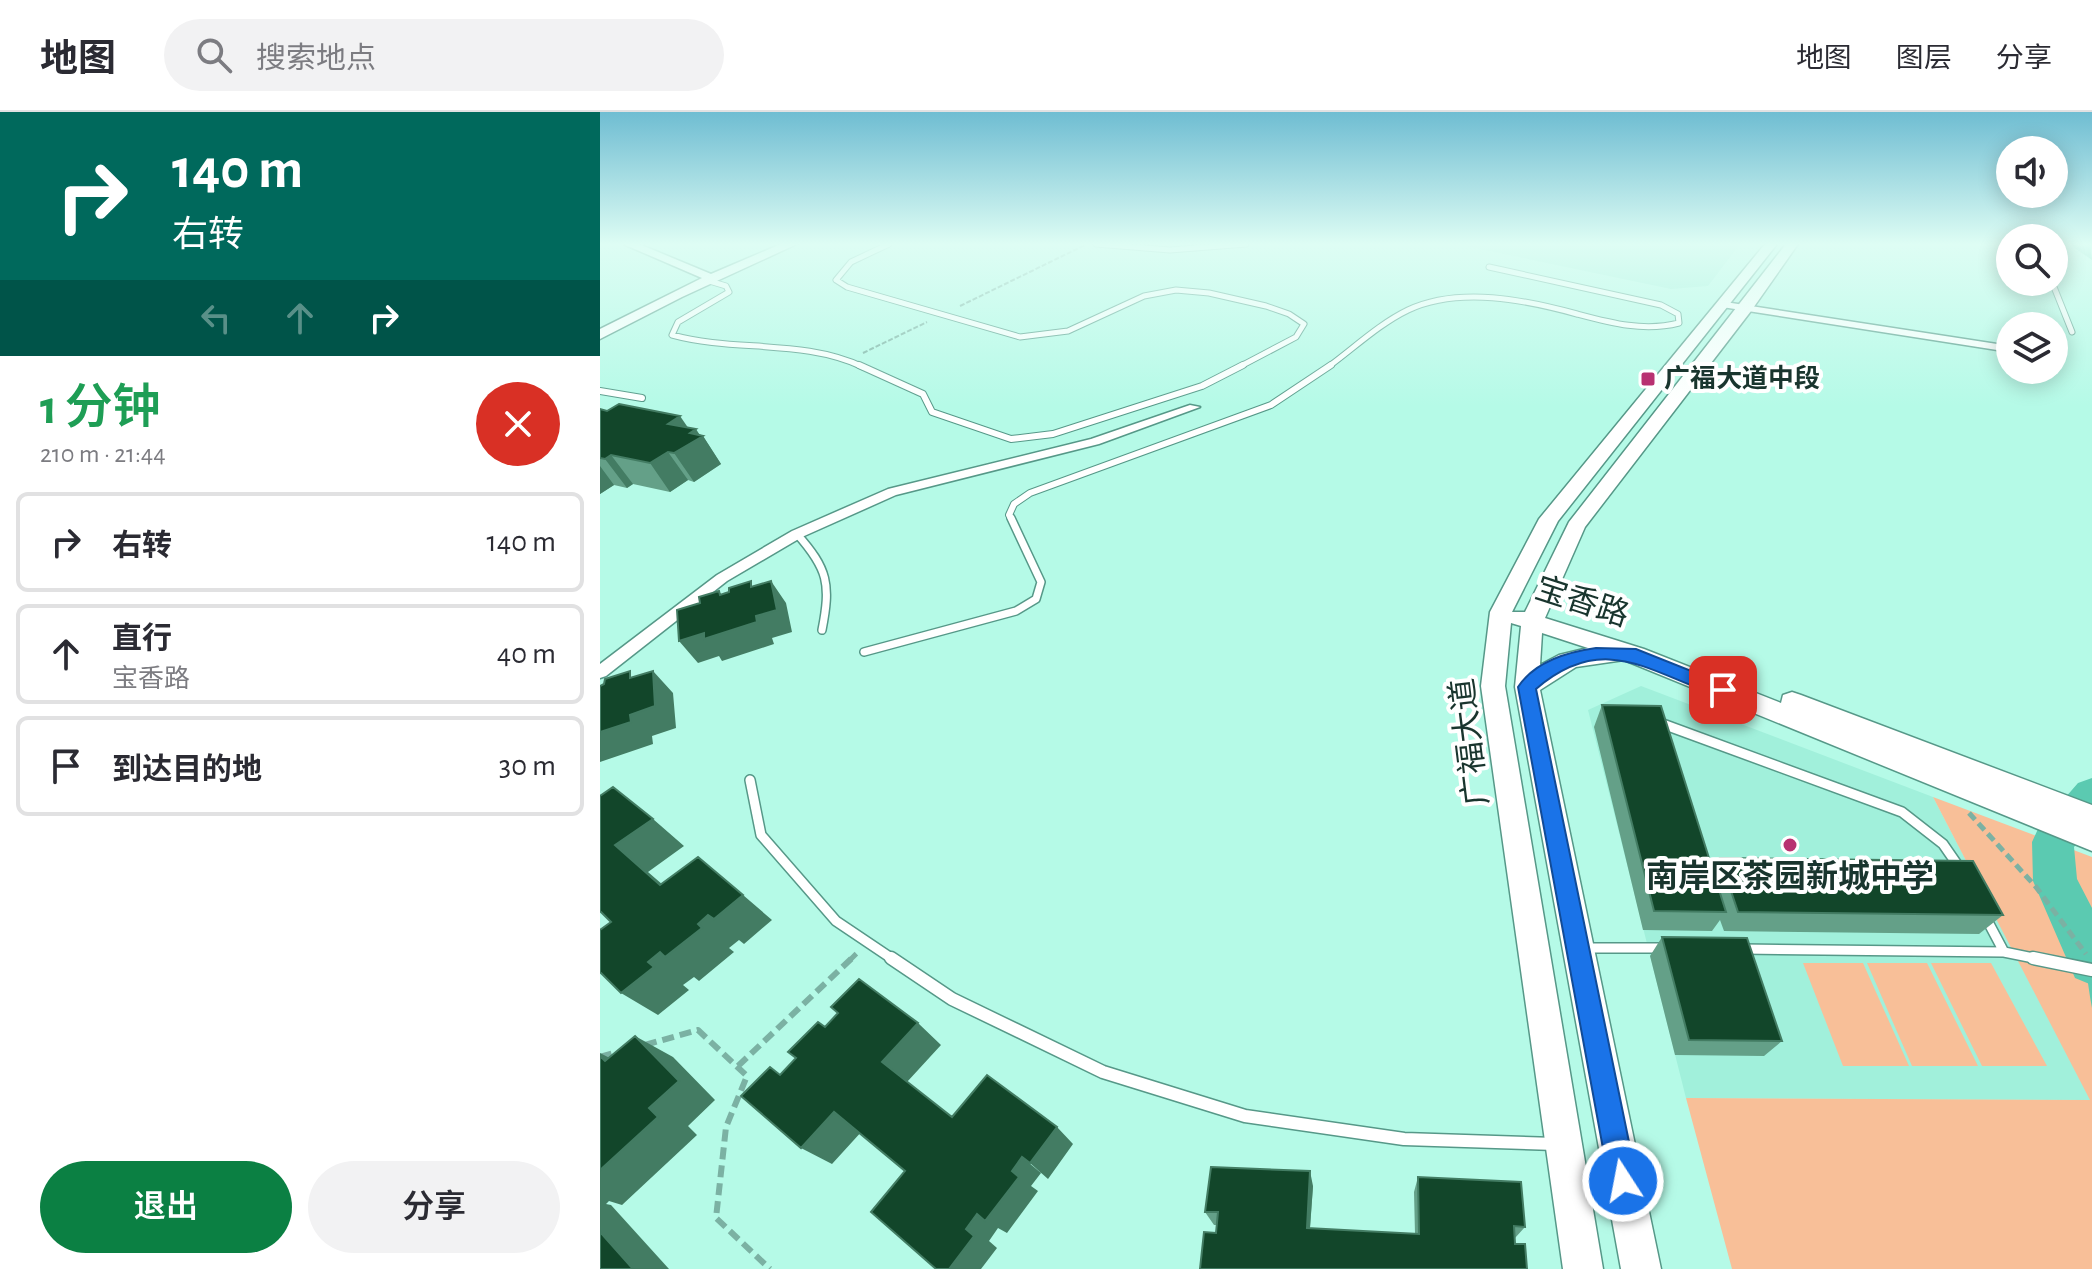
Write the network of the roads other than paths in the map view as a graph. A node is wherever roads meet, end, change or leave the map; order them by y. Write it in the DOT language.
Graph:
graph roads {
  1 [pos="662,298"];
  2 [pos="669,298"];
  3 [pos="719,298"];
  4 [pos="886,298"];
  5 [pos="1140,298"];
  6 [pos="1223,298"];
  7 [pos="1629,298"];
  8 [pos="1740,298"];
  9 [pos="1743,298"];
  10 [pos="2058,298"];
  11 [pos="1735,307"];
  12 [pos="600,326"];
  13 [pos="2072,332"];
  14 [pos="600,335"];
  15 [pos="1996,347"];
  16 [pos="600,391"];
  17 [pos="642,398"];
  18 [pos="1194,407"];
  19 [pos="797,534"];
  20 [pos="1501,612"];
  21 [pos="1535,616"];
  22 [pos="822,630"];
  23 [pos="864,652"];
  24 [pos="1636,655"];
  25 [pos="600,672"];
  26 [pos="1527,687"];
  27 [pos="1642,716"];
  28 [pos="750,780"];
  29 [pos="1979,794"];
  30 [pos="2092,817"];
  31 [pos="2092,839"];
  32 [pos="1967,882"];
  33 [pos="1982,910"];
  34 [pos="1578,947"];
  35 [pos="1677,949"];
  36 [pos="1724,949"];
  37 [pos="2009,953"];
  38 [pos="2092,970"];
  39 [pos="1564,1144"];
  40 [pos="1583,1269"];
  41 [pos="1641,1269"];
  1 -- 12 [label="main road"];
  2 -- 14 [label="main road"];
  3 -- 6 [label="lane"];
  4 -- 5 [label="lane"];
  7 -- 23 [label="lane"];
  8 -- 11 [label="main road, 广福大道"];
  9 -- 11 [label="main road, 广福大道"];
  10 -- 13 [label="lane"];
  11 -- 15 [label="street"];
  11 -- 20 [label="main road, 广福大道"];
  11 -- 21 [label="main road, 广福大道"];
  16 -- 17 [label="lane"];
  18 -- 19 [label="street"];
  19 -- 22 [label="lane"];
  19 -- 25 [label="street"];
  20 -- 21 [label="main road, 宝香路"];
  20 -- 39 [label="main road, 广福大道"];
  21 -- 24 [label="main road, 宝香路"];
  21 -- 26 [label="main road, 广福大道"];
  21 -- 29 [label="main road, 宝香路"];
  24 -- 26 [label="main road"];
  24 -- 29 [label="main road, 宝香路"];
  26 -- 34 [label="main road, 广福大道"];
  27 -- 32 [label="lane"];
  28 -- 39 [label="lane"];
  29 -- 30 [label="main road, 宝香路"];
  29 -- 31 [label="main road, 宝香路"];
  33 -- 37 [label="lane"];
  34 -- 35 [label="lane"];
  34 -- 41 [label="main road, 广福大道"];
  36 -- 37 [label="lane"];
  37 -- 38 [label="lane"];
  39 -- 40 [label="main road, 广福大道"];
}
